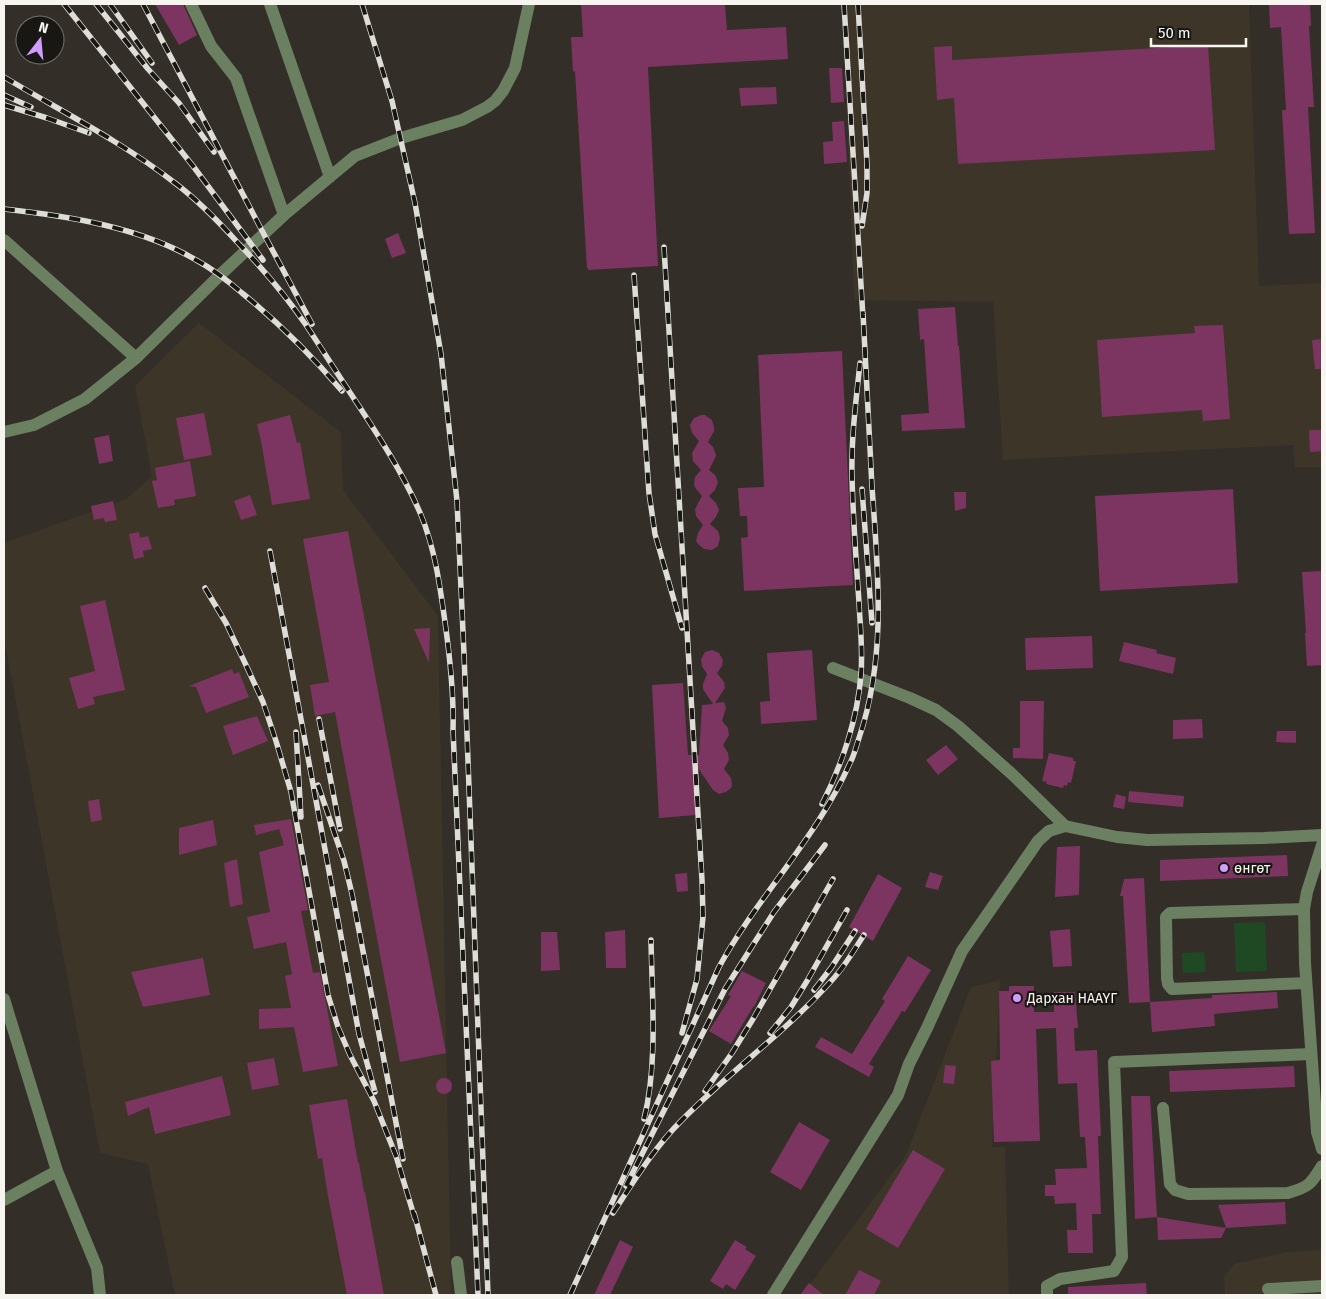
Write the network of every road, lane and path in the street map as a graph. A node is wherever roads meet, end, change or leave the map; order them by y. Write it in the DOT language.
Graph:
graph roads {
  1 [pos="191,4"];
  2 [pos="270,4"];
  3 [pos="529,4"];
  4 [pos="330,177"];
  5 [pos="284,215"];
  6 [pos="4,240"];
  7 [pos="136,358"];
  8 [pos="4,432"];
  9 [pos="833,668"];
  10 [pos="1065,826"];
  11 [pos="1322,835"];
  12 [pos="1322,845"];
  13 [pos="1304,909"];
  14 [pos="1306,984"];
  15 [pos="4,999"];
  16 [pos="1311,1054"];
  17 [pos="1163,1108"];
  18 [pos="1322,1149"];
  19 [pos="1322,1166"];
  20 [pos="57,1170"];
  21 [pos="4,1200"];
  22 [pos="457,1262"];
  23 [pos="1322,1286"];
  24 [pos="1268,1289"];
  25 [pos="100,1295"];
  26 [pos="461,1295"];
  27 [pos="773,1295"];
  28 [pos="1047,1295"];
  1 -- 5 [label="street"];
  2 -- 4 [label="street"];
  3 -- 4 [label="street"];
  4 -- 5 [label="street"];
  5 -- 7 [label="street"];
  6 -- 7 [label="street"];
  7 -- 8 [label="street"];
  9 -- 10 [label="street"];
  10 -- 11 [label="street"];
  10 -- 27 [label="street"];
  12 -- 13 [label="street"];
  13 -- 14 [label="street"];
  13 -- 14 [label="street"];
  14 -- 16 [label="street"];
  15 -- 20 [label="street"];
  16 -- 18 [label="street"];
  16 -- 28 [label="street"];
  17 -- 19 [label="street"];
  20 -- 21 [label="street"];
  20 -- 25 [label="street"];
  22 -- 26 [label="street"];
  23 -- 24 [label="street"];
}
